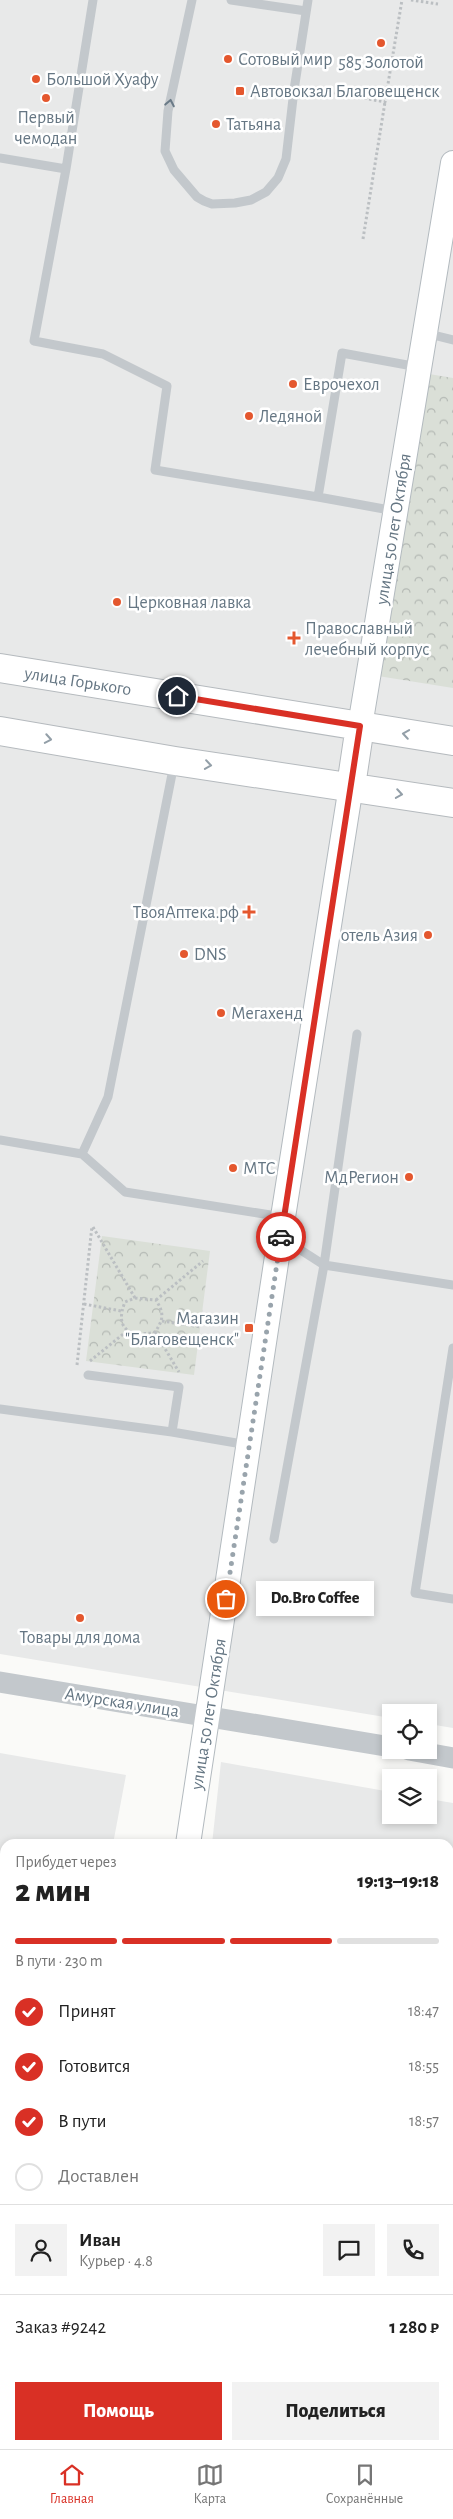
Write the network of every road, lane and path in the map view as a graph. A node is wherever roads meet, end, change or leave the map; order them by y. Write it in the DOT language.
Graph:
graph roads {
  1 [pos="93,0"];
  2 [pos="192,0"];
  3 [pos="231,0"];
  4 [pos="308,0"];
  5 [pos="402,0"];
  6 [pos="411,0"];
  7 [pos="438,4"];
  8 [pos="306,11"];
  9 [pos="315,89"];
  10 [pos="385,102"];
  11 [pos="0,158"];
  12 [pos="453,163"];
  13 [pos="66,169"];
  14 [pos="363,239"];
  15 [pos="425,333"];
  16 [pos="453,340"];
  17 [pos="419,367"];
  18 [pos="318,497"];
  19 [pos="395,511"];
  20 [pos="0,668"];
  21 [pos="360,726"];
  22 [pos="0,731"];
  23 [pos="453,741"];
  24 [pos="175,761"];
  25 [pos="351,786"];
  26 [pos="453,803"];
  27 [pos="357,1034"];
  28 [pos="0,1140"];
  29 [pos="82,1154"];
  30 [pos="282,1227"];
  31 [pos="204,1261"];
  32 [pos="324,1266"];
  33 [pos="453,1286"];
  34 [pos="134,1298"];
  35 [pos="156,1300"];
  36 [pos="84,1304"];
  37 [pos="121,1310"];
  38 [pos="162,1321"];
  39 [pos="201,1327"];
  40 [pos="127,1331"];
  41 [pos="155,1332"];
  42 [pos="453,1348"];
  43 [pos="86,1371"];
  44 [pos="76,1373"];
  45 [pos="179,1373"];
  46 [pos="0,1409"];
  47 [pos="172,1432"];
  48 [pos="248,1445"];
  49 [pos="274,1539"];
  50 [pos="453,1599"];
  51 [pos="0,1682"];
  52 [pos="208,1716"];
  53 [pos="382,1745"];
  54 [pos="437,1755"];
  55 [pos="453,1758"];
  56 [pos="189,1839"];
  1 -- 13 [label="lane"];
  8 -- 2 [label="lane, one-way"];
  3 -- 8 [label="lane"];
  4 -- 8 [label="lane"];
  5 -- 10 [label="path"];
  6 -- 7 [label="path"];
  9 -- 10 [label="path"];
  10 -- 14 [label="path"];
  11 -- 13 [label="lane"];
  12 -- 15 [label="main road, улица 50 лет Октября"];
  13 -- 18 [label="lane"];
  15 -- 16 [label="lane"];
  15 -- 17 [label="main road, улица 50 лет Октября"];
  17 -- 18 [label="lane"];
  17 -- 19 [label="main road, улица 50 лет Октября"];
  18 -- 19 [label="lane"];
  19 -- 21 [label="main road, улица 50 лет Октября"];
  20 -- 21 [label="main road, улица Горького"];
  23 -- 21 [label="main road, улица Горького, one-way"];
  21 -- 25 [label="main road, улица 50 лет Октября"];
  22 -- 24 [label="main road, one-way"];
  24 -- 25 [label="main road, one-way"];
  24 -- 29 [label="lane"];
  25 -- 26 [label="main road, one-way"];
  25 -- 30 [label="main road, улица 50 лет Октября"];
  27 -- 32 [label="lane"];
  28 -- 29 [label="lane"];
  29 -- 30 [label="lane"];
  30 -- 32 [label="lane"];
  30 -- 48 [label="main road, улица 50 лет Октября"];
  31 -- 35 [label="path"];
  32 -- 33 [label="lane"];
  32 -- 49 [label="lane"];
  34 -- 35 [label="path"];
  34 -- 36 [label="path"];
  34 -- 37 [label="path"];
  35 -- 38 [label="path"];
  36 -- 37 [label="path"];
  36 -- 44 [label="path"];
  37 -- 40 [label="path"];
  38 -- 39 [label="path"];
  38 -- 41 [label="path"];
  40 -- 41 [label="path"];
  40 -- 43 [label="path"];
  41 -- 45 [label="path"];
  42 -- 50 [label="lane"];
  43 -- 47 [label="lane"];
  46 -- 47 [label="lane"];
  47 -- 48 [label="lane"];
  48 -- 52 [label="main road, улица 50 лет Октября"];
  51 -- 52 [label="street, Амурская улица"];
  52 -- 53 [label="street, Амурская улица"];
  52 -- 56 [label="main road, улица 50 лет Октября"];
  54 -- 55 [label="street"];
}
